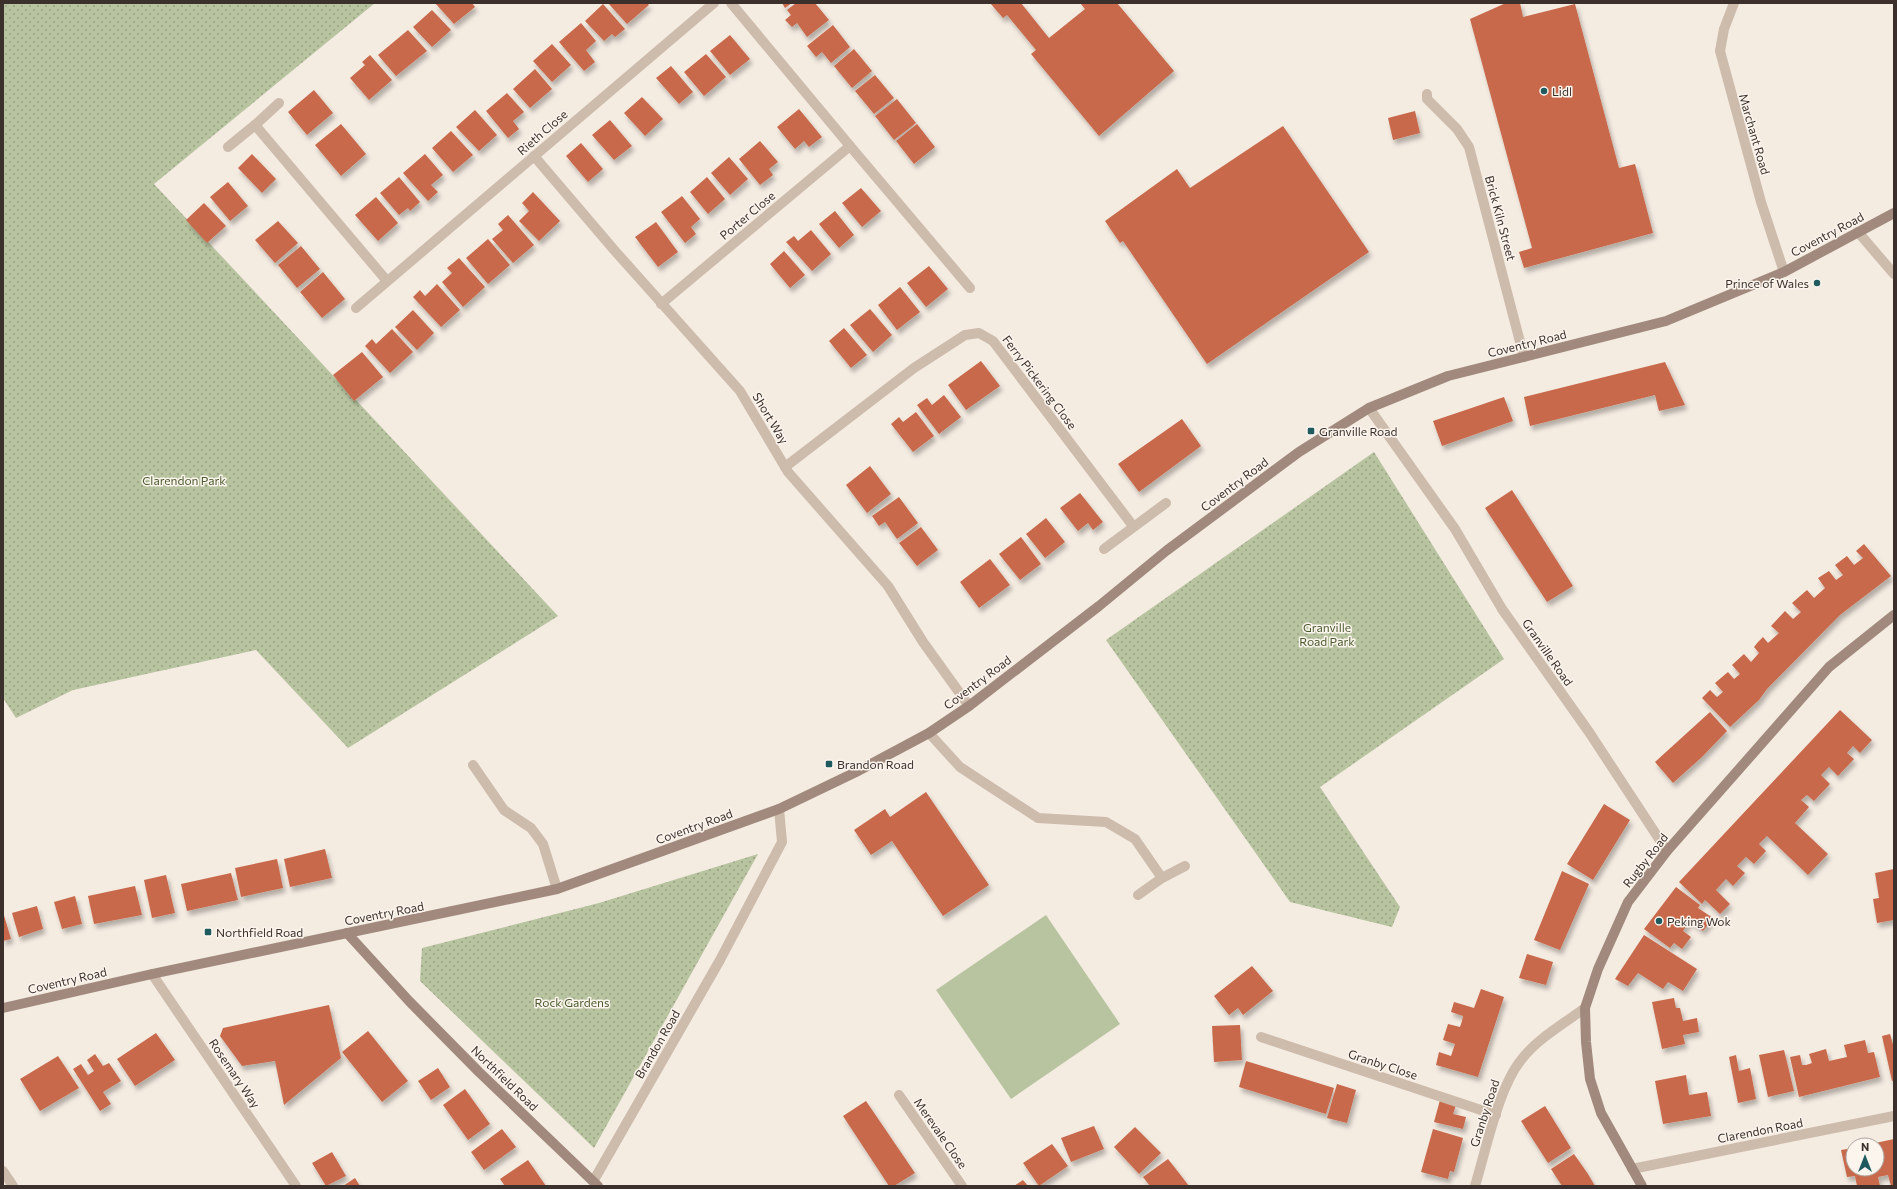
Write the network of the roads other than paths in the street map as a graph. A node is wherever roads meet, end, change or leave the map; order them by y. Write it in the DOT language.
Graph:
graph roads {
  1 [pos="714,3"];
  2 [pos="731,3"];
  3 [pos="1734,3"];
  4 [pos="1425,98"];
  5 [pos="279,103"];
  6 [pos="255,125"];
  7 [pos="850,146"];
  8 [pos="228,147"];
  9 [pos="534,156"];
  10 [pos="1894,213"];
  11 [pos="1858,232"];
  12 [pos="1784,272"];
  13 [pos="1894,274"];
  14 [pos="387,281"];
  15 [pos="970,288"];
  16 [pos="661,304"];
  17 [pos="356,308"];
  18 [pos="1524,357"];
  19 [pos="1369,408"];
  20 [pos="785,467"];
  21 [pos="1166,503"];
  22 [pos="1133,526"];
  23 [pos="1104,549"];
  24 [pos="1894,615"];
  25 [pos="968,706"];
  26 [pos="929,733"];
  27 [pos="473,765"];
  28 [pos="779,809"];
  29 [pos="1667,851"];
  30 [pos="1185,866"];
  31 [pos="1162,878"];
  32 [pos="557,889"];
  33 [pos="1138,894"];
  34 [pos="347,933"];
  35 [pos="152,974"];
  36 [pos="3,1008"];
  37 [pos="1585,1008"];
  38 [pos="1261,1037"];
  39 [pos="899,1095"];
  40 [pos="1496,1115"];
  41 [pos="1894,1116"];
  42 [pos="1632,1169"];
  43 [pos="3,1171"];
  44 [pos="596,1183"];
  45 [pos="13,1186"];
  46 [pos="296,1186"];
  47 [pos="962,1186"];
  48 [pos="1475,1186"];
  49 [pos="1642,1186"];
  1 -- 9 [label="street, Rieth Close"];
  2 -- 7 [label="street"];
  3 -- 12 [label="street, Marchant Road"];
  4 -- 18 [label="street, Brick Kiln Street"];
  5 -- 6 [label="street"];
  6 -- 8 [label="street"];
  6 -- 14 [label="street"];
  7 -- 15 [label="street"];
  7 -- 16 [label="street, Porter Close"];
  9 -- 14 [label="street, Rieth Close"];
  9 -- 16 [label="street, Short Way"];
  10 -- 11 [label="main road, Coventry Road"];
  11 -- 12 [label="main road, Coventry Road"];
  11 -- 13 [label="street"];
  12 -- 18 [label="main road, Coventry Road"];
  14 -- 17 [label="street, Rieth Close"];
  16 -- 20 [label="street, Short Way"];
  18 -- 19 [label="main road, Coventry Road"];
  19 -- 25 [label="main road, Coventry Road"];
  19 -- 29 [label="street, Granville Road"];
  20 -- 22 [label="street, Ferry Pickering Close"];
  20 -- 25 [label="street, Short Way"];
  21 -- 22 [label="street"];
  22 -- 23 [label="street"];
  24 -- 29 [label="main road, Rugby Road"];
  25 -- 26 [label="main road, Coventry Road"];
  26 -- 28 [label="main road, Coventry Road"];
  26 -- 31 [label="street"];
  27 -- 32 [label="street"];
  28 -- 32 [label="main road, Coventry Road"];
  28 -- 44 [label="street, Brandon Road"];
  29 -- 37 [label="main road, Rugby Road"];
  30 -- 31 [label="street"];
  31 -- 33 [label="street"];
  32 -- 34 [label="main road, Coventry Road"];
  34 -- 35 [label="main road, Coventry Road"];
  34 -- 44 [label="main road, Northfield Road"];
  35 -- 36 [label="main road, Coventry Road"];
  35 -- 46 [label="street, Rosemary Way"];
  37 -- 40 [label="street, Granby Road"];
  37 -- 42 [label="main road, Rugby Road"];
  38 -- 40 [label="street, Granby Close"];
  39 -- 47 [label="street, Merevale Close"];
  40 -- 48 [label="street, Granby Road"];
  41 -- 42 [label="street, Clarendon Road"];
  42 -- 49 [label="main road, Rugby Road"];
  43 -- 45 [label="street"];
}
